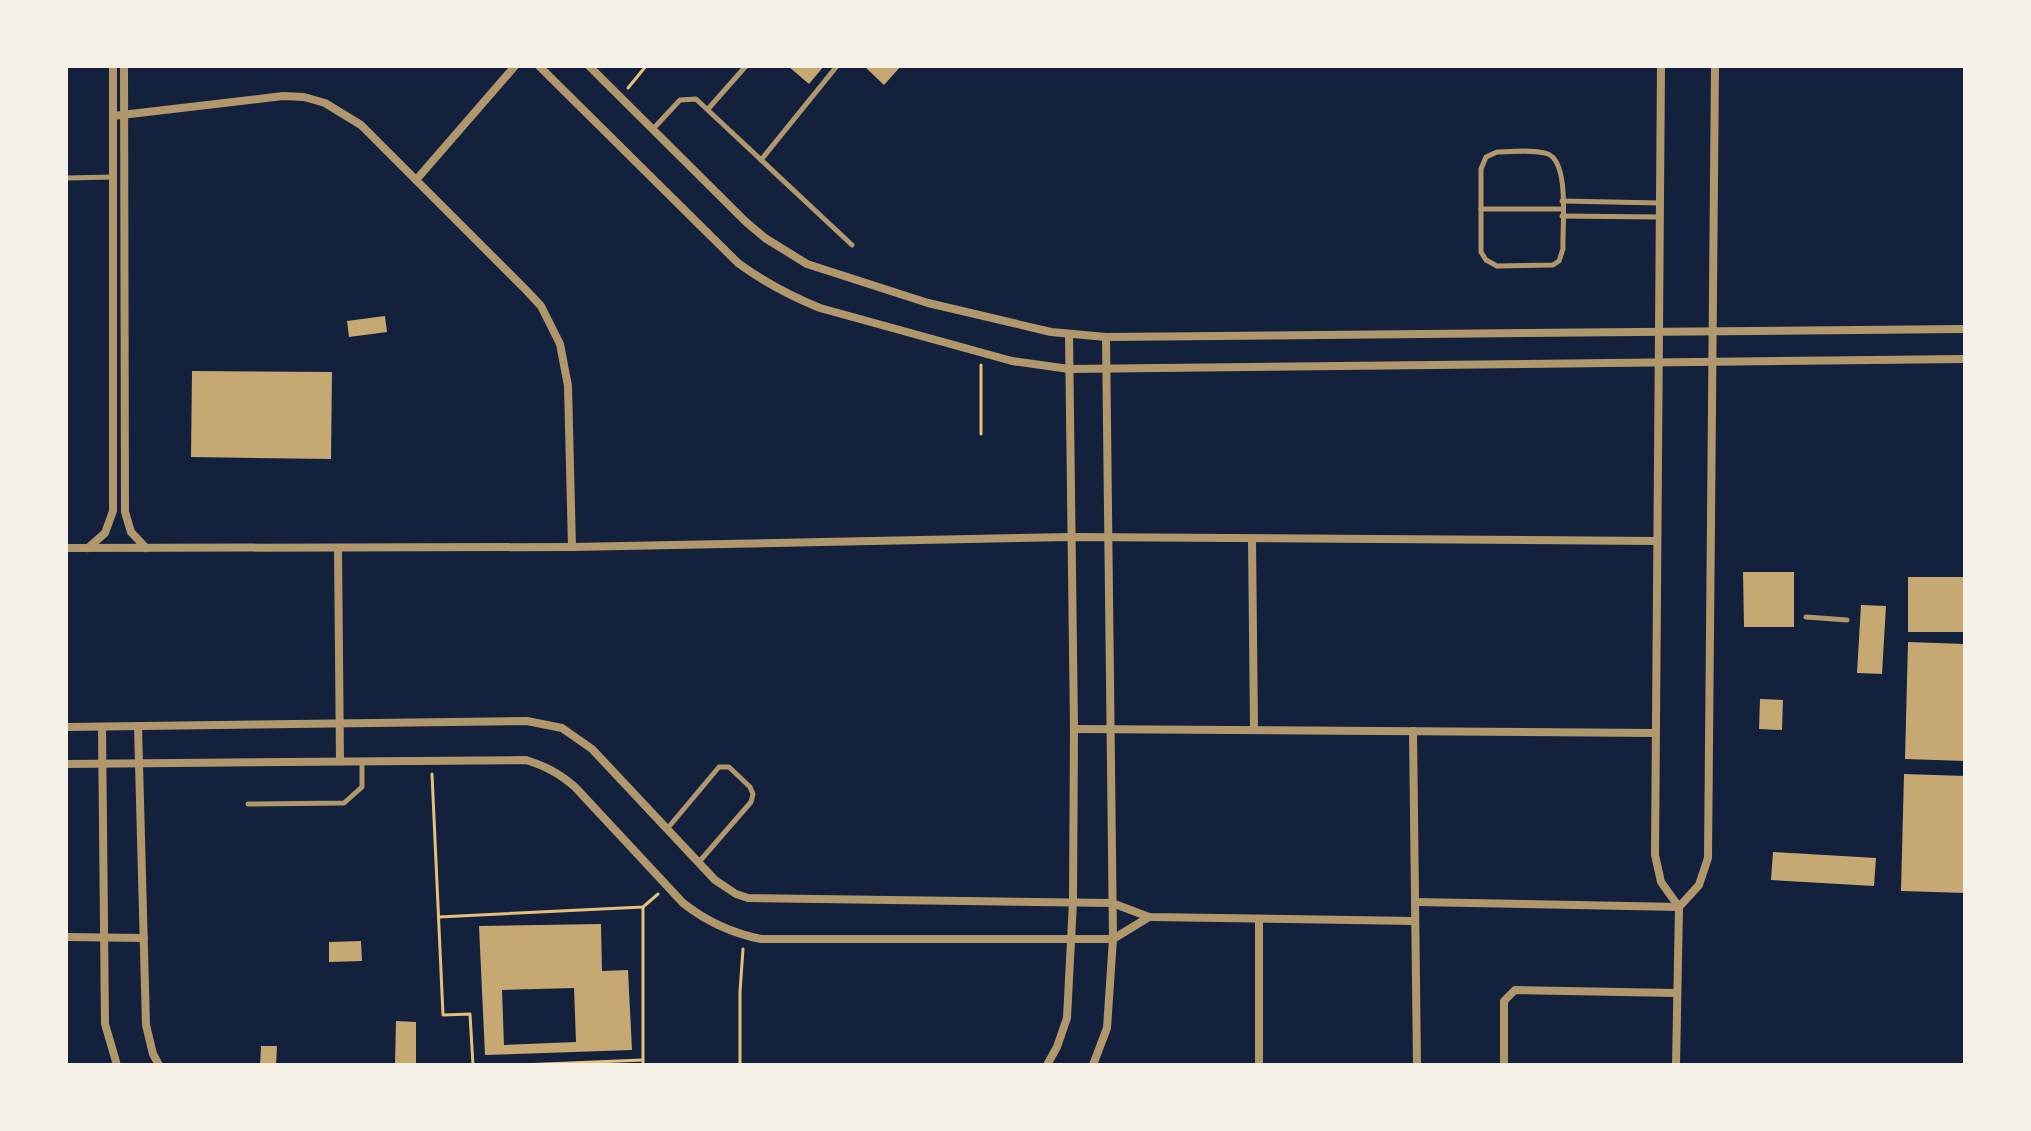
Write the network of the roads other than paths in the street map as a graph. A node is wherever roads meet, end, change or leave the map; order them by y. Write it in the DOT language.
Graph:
graph roads {
  1 [pos="113,66"];
  2 [pos="124,66"];
  3 [pos="515,66"];
  4 [pos="539,66"];
  5 [pos="589,66"];
  6 [pos="746,66"];
  7 [pos="837,66"];
  8 [pos="1661,66"];
  9 [pos="1715,66"];
  10 [pos="708,109"];
  11 [pos="124,115"];
  12 [pos="113,116"];
  13 [pos="653,129"];
  14 [pos="761,160"];
  15 [pos="113,177"];
  16 [pos="66,178"];
  17 [pos="416,180"];
  18 [pos="1660,203"];
  19 [pos="1481,209"];
  20 [pos="1562,209"];
  21 [pos="1659,217"];
  22 [pos="852,245"];
  23 [pos="1965,329"];
  24 [pos="1713,330"];
  25 [pos="1659,331"];
  26 [pos="1069,334"];
  27 [pos="1106,337"];
  28 [pos="1965,359"];
  29 [pos="1712,362"];
  30 [pos="1658,363"];
  31 [pos="1106,368"];
  32 [pos="1069,369"];
  33 [pos="1072,537"];
  34 [pos="1109,538"];
  35 [pos="1252,539"];
  36 [pos="1657,541"];
  37 [pos="572,547"];
  38 [pos="66,548"];
  39 [pos="88,548"];
  40 [pos="146,548"];
  41 [pos="338,548"];
  42 [pos="1806,617"];
  43 [pos="1847,620"];
  44 [pos="340,723"];
  45 [pos="138,726"];
  46 [pos="66,727"];
  47 [pos="102,727"];
  48 [pos="1074,729"];
  49 [pos="1111,729"];
  50 [pos="1254,730"];
  51 [pos="1413,731"];
  52 [pos="1655,733"];
  53 [pos="340,761"];
  54 [pos="362,761"];
  55 [pos="139,763"];
  56 [pos="66,764"];
  57 [pos="102,764"];
  58 [pos="248,804"];
  59 [pos="667,829"];
  60 [pos="698,863"];
  61 [pos="1073,902"];
  62 [pos="1415,902"];
  63 [pos="1112,903"];
  64 [pos="1679,907"];
  65 [pos="1149,917"];
  66 [pos="1259,919"];
  67 [pos="1415,921"];
  68 [pos="66,937"];
  69 [pos="104,938"];
  70 [pos="144,938"];
  71 [pos="1072,939"];
  72 [pos="1113,939"];
  73 [pos="1677,993"];
  74 [pos="117,1065"];
  75 [pos="159,1065"];
  76 [pos="1047,1065"];
  77 [pos="1093,1065"];
  78 [pos="1259,1065"];
  79 [pos="1417,1065"];
  80 [pos="1504,1065"];
  81 [pos="1676,1065"];
  1 -- 12 [label="street"];
  2 -- 11 [label="street"];
  3 -- 17 [label="street"];
  4 -- 32 [label="street"];
  5 -- 13 [label="street"];
  6 -- 10 [label="lane"];
  7 -- 14 [label="lane"];
  8 -- 18 [label="street"];
  9 -- 24 [label="street"];
  10 -- 13 [label="lane"];
  10 -- 14 [label="lane"];
  11 -- 12 [label="street"];
  11 -- 17 [label="street"];
  11 -- 40 [label="street"];
  12 -- 15 [label="street"];
  13 -- 26 [label="street"];
  14 -- 22 [label="lane"];
  15 -- 16 [label="lane"];
  15 -- 39 [label="street"];
  17 -- 37 [label="street"];
  18 -- 20 [label="lane"];
  18 -- 21 [label="street"];
  19 -- 20 [label="lane"];
  19 -- 20 [label="lane"];
  19 -- 20 [label="lane"];
  20 -- 21 [label="lane"];
  21 -- 25 [label="street"];
  23 -- 24 [label="street"];
  24 -- 25 [label="street"];
  24 -- 29 [label="street"];
  25 -- 27 [label="street"];
  25 -- 30 [label="street"];
  26 -- 27 [label="street"];
  26 -- 32 [label="street"];
  27 -- 31 [label="street"];
  28 -- 29 [label="street"];
  29 -- 30 [label="street"];
  29 -- 64 [label="street"];
  30 -- 31 [label="street"];
  30 -- 36 [label="street"];
  31 -- 32 [label="street"];
  31 -- 34 [label="street"];
  32 -- 33 [label="street"];
  33 -- 34 [label="street"];
  33 -- 37 [label="street"];
  33 -- 48 [label="street"];
  34 -- 35 [label="street"];
  34 -- 49 [label="street"];
  35 -- 36 [label="street"];
  35 -- 50 [label="street"];
  36 -- 52 [label="street"];
  37 -- 41 [label="street"];
  38 -- 39 [label="street"];
  39 -- 40 [label="street"];
  40 -- 41 [label="street"];
  41 -- 44 [label="street"];
  42 -- 43 [label="lane"];
  44 -- 45 [label="street"];
  44 -- 53 [label="street"];
  44 -- 59 [label="street"];
  45 -- 47 [label="street"];
  45 -- 55 [label="street"];
  46 -- 47 [label="street"];
  47 -- 57 [label="street"];
  48 -- 49 [label="street"];
  48 -- 61 [label="street"];
  49 -- 50 [label="street"];
  49 -- 63 [label="street"];
  50 -- 51 [label="street"];
  51 -- 52 [label="street"];
  51 -- 62 [label="street"];
  52 -- 64 [label="street"];
  53 -- 54 [label="street"];
  53 -- 55 [label="street"];
  54 -- 58 [label="lane"];
  54 -- 71 [label="street"];
  55 -- 57 [label="street"];
  55 -- 70 [label="street"];
  56 -- 57 [label="street"];
  57 -- 69 [label="street"];
  59 -- 60 [label="street"];
  59 -- 60 [label="lane"];
  60 -- 61 [label="street"];
  61 -- 63 [label="street"];
  61 -- 71 [label="street"];
  62 -- 64 [label="street"];
  62 -- 67 [label="street"];
  63 -- 65 [label="street"];
  63 -- 72 [label="street"];
  64 -- 73 [label="street"];
  65 -- 66 [label="street"];
  65 -- 72 [label="street"];
  66 -- 67 [label="street"];
  66 -- 78 [label="street"];
  67 -- 79 [label="street"];
  68 -- 69 [label="street"];
  69 -- 70 [label="street"];
  69 -- 74 [label="street"];
  70 -- 75 [label="street"];
  71 -- 72 [label="street"];
  71 -- 76 [label="street"];
  72 -- 77 [label="street"];
  73 -- 80 [label="street"];
  73 -- 81 [label="street"];
}
